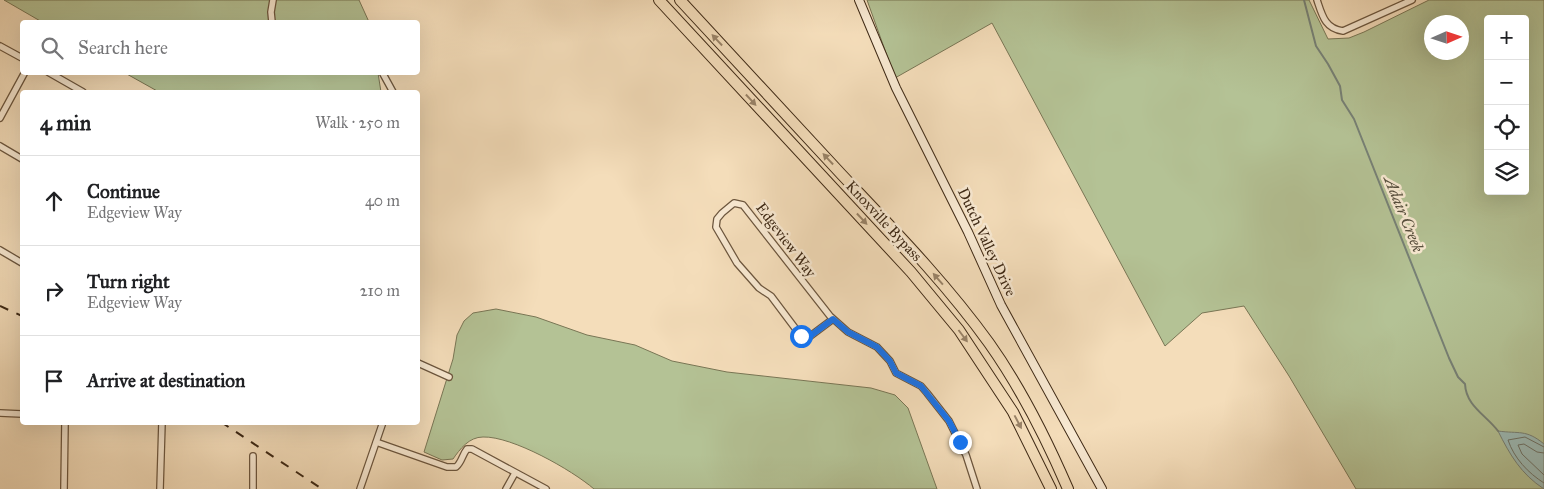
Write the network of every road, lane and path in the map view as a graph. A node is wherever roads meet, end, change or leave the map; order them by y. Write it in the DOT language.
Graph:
graph roads {
  1 [pos="273,0"];
  2 [pos="659,0"];
  3 [pos="680,0"];
  4 [pos="859,0"];
  5 [pos="1317,0"];
  6 [pos="1412,0"];
  7 [pos="272,20"];
  8 [pos="0,46"];
  9 [pos="20,57"];
  10 [pos="23,75"];
  11 [pos="53,75"];
  12 [pos="384,75"];
  13 [pos="80,90"];
  14 [pos="392,90"];
  15 [pos="0,118"];
  16 [pos="0,146"];
  17 [pos="20,158"];
  18 [pos="0,250"];
  19 [pos="20,262"];
  20 [pos="955,300"];
  21 [pos="833,319"];
  22 [pos="420,364"];
  23 [pos="449,377"];
  24 [pos="0,413"];
  25 [pos="20,414"];
  26 [pos="65,425"];
  27 [pos="162,425"];
  28 [pos="382,425"];
  29 [pos="376,442"];
  30 [pos="253,456"];
  31 [pos="515,473"];
  32 [pos="64,489"];
  33 [pos="160,489"];
  34 [pos="253,489"];
  35 [pos="360,489"];
  36 [pos="506,489"];
  37 [pos="546,489"];
  38 [pos="978,489"];
  39 [pos="1051,489"];
  40 [pos="1068,489"];
  41 [pos="1075,489"];
  42 [pos="1102,489"];
  1 -- 7 [label="street"];
  2 -- 39 [label="highway, Knoxville Bypass, one-way"];
  20 -- 3 [label="highway, Knoxville Bypass, one-way"];
  4 -- 42 [label="street, Dutch Valley Drive"];
  5 -- 6 [label="street"];
  8 -- 9 [label="street"];
  10 -- 15 [label="street"];
  11 -- 13 [label="street"];
  12 -- 14 [label="street"];
  16 -- 17 [label="street"];
  18 -- 19 [label="street"];
  20 -- 40 [label="highway, Knoxville Bypass"];
  20 -- 41 [label="highway"];
  21 -- 21 [label="street, Edgeview Way"];
  21 -- 38 [label="street, Edgeview Way"];
  22 -- 23 [label="street"];
  24 -- 25 [label="street"];
  26 -- 32 [label="street"];
  27 -- 33 [label="street"];
  28 -- 29 [label="street"];
  29 -- 31 [label="street"];
  29 -- 35 [label="street"];
  30 -- 34 [label="street"];
  31 -- 36 [label="street"];
  31 -- 37 [label="street"];
}
